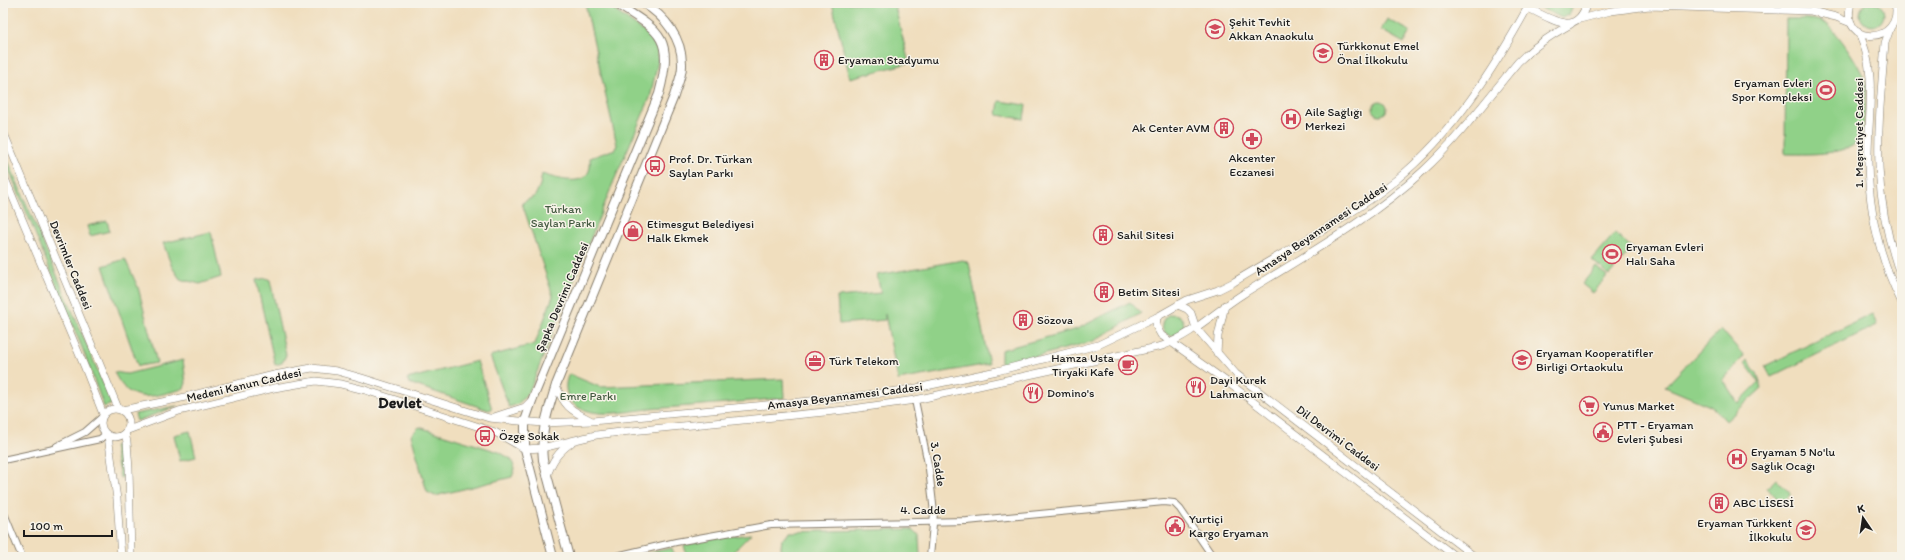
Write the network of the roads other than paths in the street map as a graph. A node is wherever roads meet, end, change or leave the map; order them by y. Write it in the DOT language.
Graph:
graph roads {
  1 [pos="615,3"];
  2 [pos="643,3"];
  3 [pos="1587,3"];
  4 [pos="1851,3"];
  5 [pos="1895,3"];
  6 [pos="1529,4"];
  7 [pos="1580,19"];
  8 [pos="1902,20"];
  9 [pos="1851,22"];
  10 [pos="1895,22"];
  11 [pos="1571,24"];
  12 [pos="1890,29"];
  13 [pos="1858,31"];
  14 [pos="3,131"];
  15 [pos="3,174"];
  16 [pos="1902,279"];
  17 [pos="1902,303"];
  18 [pos="1178,305"];
  19 [pos="1225,305"];
  20 [pos="1157,317"];
  21 [pos="1196,328"];
  22 [pos="1172,342"];
  23 [pos="1217,353"];
  24 [pos="298,370"];
  25 [pos="301,382"];
  26 [pos="556,385"];
  27 [pos="533,398"];
  28 [pos="915,400"];
  29 [pos="120,409"];
  30 [pos="102,416"];
  31 [pos="489,418"];
  32 [pos="592,421"];
  33 [pos="525,422"];
  34 [pos="544,423"];
  35 [pos="126,431"];
  36 [pos="107,435"];
  37 [pos="573,441"];
  38 [pos="525,448"];
  39 [pos="542,448"];
  40 [pos="50,450"];
  41 [pos="3,460"];
  42 [pos="547,476"];
  43 [pos="3,511"];
  44 [pos="933,520"];
  45 [pos="22,557"];
  46 [pos="121,557"];
  47 [pos="131,557"];
  48 [pos="553,557"];
  49 [pos="569,557"];
  50 [pos="612,557"];
  51 [pos="930,557"];
  52 [pos="1213,557"];
  53 [pos="1456,557"];
  54 [pos="1475,557"];
  1 -- 27 [label="main road, Şapka Devrimi Caddesi"];
  2 -- 26 [label="main road"];
  3 -- 7 [label="main road"];
  4 -- 9 [label="main road"];
  5 -- 10 [label="main road"];
  6 -- 11 [label="main road"];
  6 -- 18 [label="main road, Amasya Beyannamesi Caddesi"];
  7 -- 9 [label="main road, Amasya Beyannamesi Caddesi"];
  7 -- 11 [label="main road, Amasya Beyannamesi Caddesi"];
  8 -- 10 [label="main road"];
  9 -- 13 [label="main road, 1. Meşrutiyet Caddesi"];
  10 -- 12 [label="main road"];
  11 -- 19 [label="main road, Amasya Beyannamesi Caddesi"];
  12 -- 13 [label="main road"];
  12 -- 16 [label="main road, 1. Meşrutiyet Caddesi"];
  13 -- 17 [label="main road, 1. Meşrutiyet Caddesi"];
  14 -- 29 [label="main road, Devrimler Caddesi"];
  15 -- 30 [label="main road"];
  18 -- 20 [label="main road"];
  18 -- 21 [label="main road"];
  19 -- 21 [label="main road, Amasya Beyannamesi Caddesi"];
  19 -- 23 [label="main road"];
  20 -- 22 [label="main road"];
  20 -- 32 [label="main road, Amasya Beyannamesi Caddesi"];
  21 -- 22 [label="main road"];
  21 -- 23 [label="main road, Dil Devrimi Caddesi"];
  22 -- 28 [label="main road, Amasya Beyannamesi Caddesi"];
  22 -- 53 [label="main road, Dil Devrimi Caddesi"];
  23 -- 54 [label="main road, Dil Devrimi Caddesi"];
  24 -- 25 [label="main road"];
  24 -- 29 [label="main road, Medeni Kanun Caddesi"];
  24 -- 31 [label="main road, Medeni Kanun Caddesi"];
  25 -- 35 [label="main road, Medeni Kanun Caddesi"];
  25 -- 38 [label="main road, Medeni Kanun Caddesi"];
  26 -- 32 [label="main road"];
  26 -- 34 [label="main road"];
  27 -- 31 [label="main road"];
  27 -- 33 [label="main road, Şapka Devrimi Caddesi"];
  28 -- 37 [label="main road, Amasya Beyannamesi Caddesi"];
  28 -- 44 [label="street, 3. Cadde"];
  29 -- 30 [label="main road"];
  29 -- 35 [label="main road"];
  30 -- 36 [label="main road"];
  30 -- 40 [label="street"];
  31 -- 33 [label="main road, Medeni Kanun Caddesi"];
  32 -- 34 [label="main road, Amasya Beyannamesi Caddesi"];
  33 -- 34 [label="main road, Amasya Beyannamesi Caddesi"];
  33 -- 38 [label="main road, Şapka Devrimi Caddesi"];
  34 -- 39 [label="main road"];
  35 -- 36 [label="main road"];
  35 -- 47 [label="main road"];
  36 -- 40 [label="street"];
  36 -- 46 [label="main road"];
  37 -- 39 [label="main road, Amasya Beyannamesi Caddesi"];
  37 -- 42 [label="main road"];
  38 -- 39 [label="main road, Amasya Beyannamesi Caddesi"];
  38 -- 48 [label="main road, Şapka Devrimi Caddesi"];
  39 -- 42 [label="main road"];
  40 -- 41 [label="street"];
  42 -- 49 [label="main road"];
  43 -- 45 [label="street"];
  44 -- 50 [label="street, 4. Cadde"];
  44 -- 51 [label="street, 3. Cadde"];
  44 -- 52 [label="street, 4. Cadde"];
}
